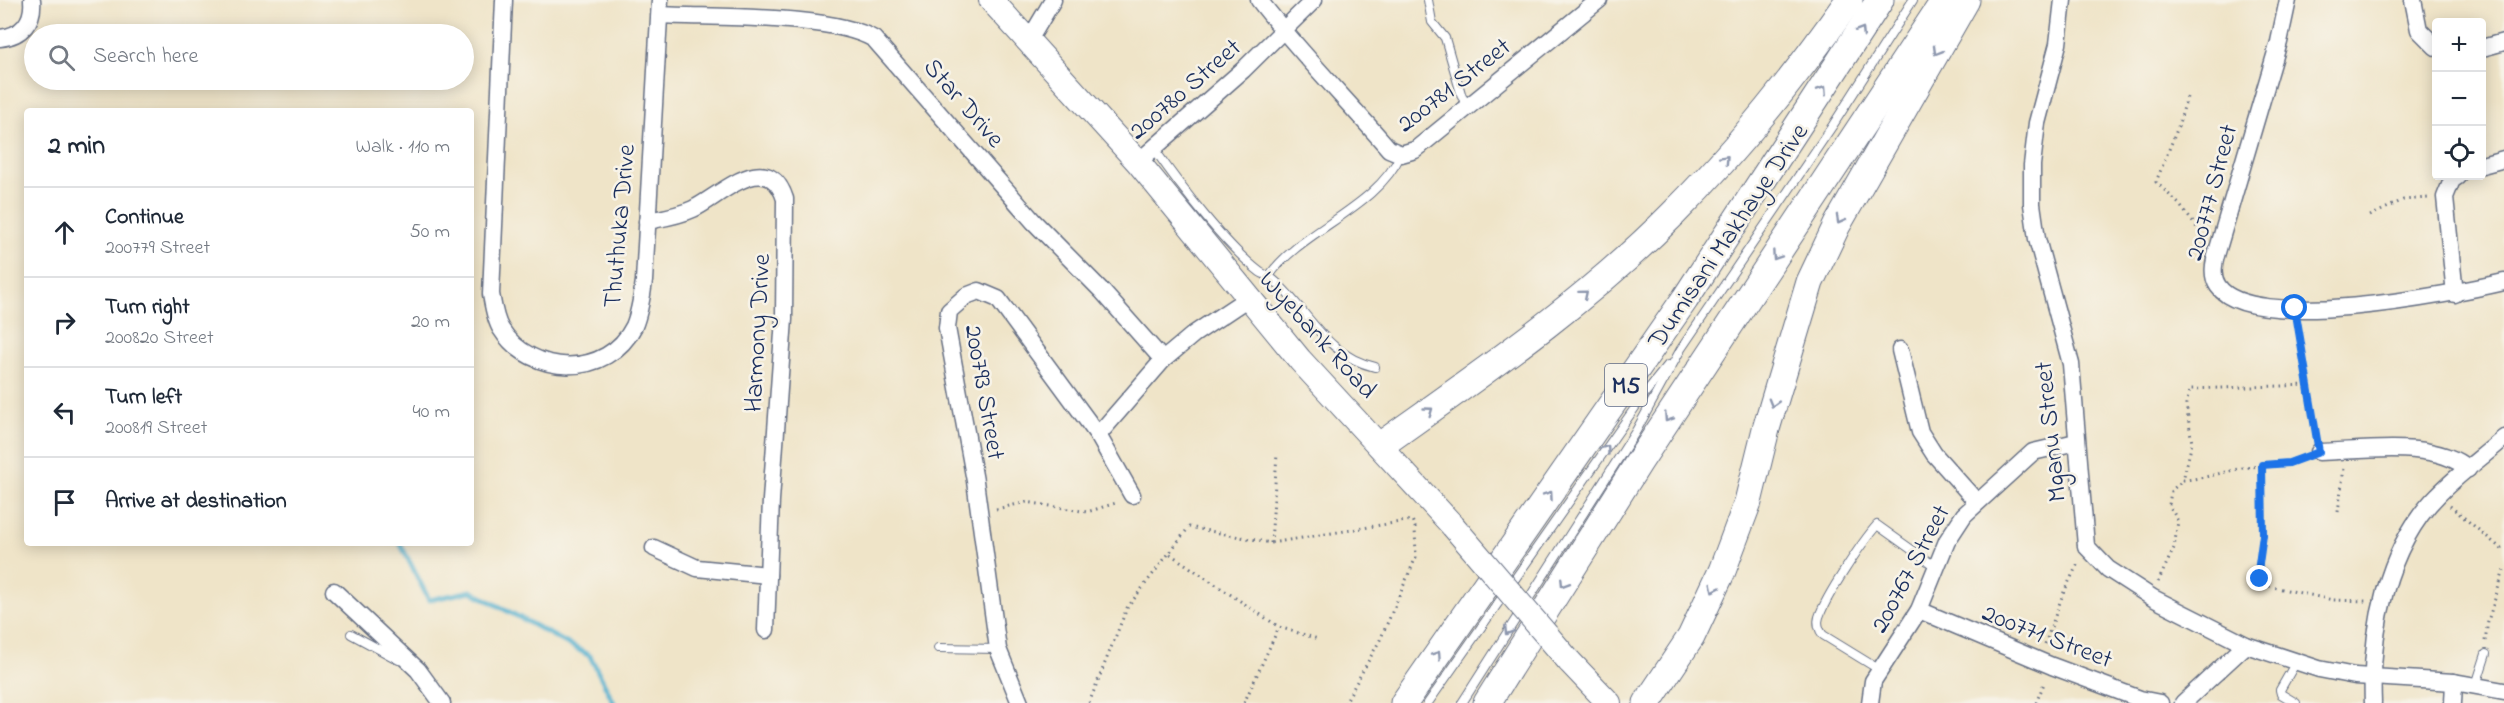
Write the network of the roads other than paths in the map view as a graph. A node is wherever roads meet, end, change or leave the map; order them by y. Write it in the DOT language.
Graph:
graph roads {
  1 [pos="33,0"];
  2 [pos="504,0"];
  3 [pos="991,0"];
  4 [pos="1053,0"];
  5 [pos="1259,0"];
  6 [pos="1314,0"];
  7 [pos="1428,0"];
  8 [pos="1599,0"];
  9 [pos="1849,0"];
  10 [pos="1880,0"];
  11 [pos="1913,0"];
  12 [pos="1945,0"];
  13 [pos="1966,0"];
  14 [pos="2063,0"];
  15 [pos="2288,0"];
  16 [pos="2413,0"];
  17 [pos="1581,6"];
  18 [pos="660,8"];
  19 [pos="26,24"];
  20 [pos="24,26"];
  21 [pos="1284,33"];
  22 [pos="0,38"];
  23 [pos="1028,42"];
  24 [pos="2504,42"];
  25 [pos="2432,43"];
  26 [pos="2486,47"];
  27 [pos="1470,107"];
  28 [pos="1401,154"];
  29 [pos="1146,156"];
  30 [pos="2504,159"];
  31 [pos="2486,164"];
  32 [pos="2452,180"];
  33 [pos="647,221"];
  34 [pos="1269,276"];
  35 [pos="2504,282"];
  36 [pos="2455,294"];
  37 [pos="1248,298"];
  38 [pos="1681,349"];
  39 [pos="1900,350"];
  40 [pos="1163,360"];
  41 [pos="1375,367"];
  42 [pos="1098,435"];
  43 [pos="2504,438"];
  44 [pos="2076,442"];
  45 [pos="1381,445"];
  46 [pos="2319,452"];
  47 [pos="2468,469"];
  48 [pos="1132,495"];
  49 [pos="1976,501"];
  50 [pos="654,548"];
  51 [pos="1937,568"];
  52 [pos="768,575"];
  53 [pos="334,591"];
  54 [pos="1919,610"];
  55 [pos="766,630"];
  56 [pos="351,634"];
  57 [pos="2246,645"];
  58 [pos="938,648"];
  59 [pos="998,649"];
  60 [pos="2486,654"];
  61 [pos="2296,662"];
  62 [pos="418,670"];
  63 [pos="1880,670"];
  64 [pos="2372,678"];
  65 [pos="2454,682"];
  66 [pos="2476,685"];
  67 [pos="2504,691"];
  68 [pos="442,703"];
  69 [pos="1020,703"];
  70 [pos="1404,703"];
  71 [pos="1428,703"];
  72 [pos="1462,703"];
  73 [pos="1487,703"];
  74 [pos="1609,703"];
  75 [pos="1647,703"];
  76 [pos="1870,703"];
  77 [pos="2160,703"];
  78 [pos="2183,703"];
  79 [pos="2296,703"];
  80 [pos="2373,703"];
  81 [pos="2453,703"];
  1 -- 19 [label="street"];
  2 -- 33 [label="street, Thuthuka Drive"];
  3 -- 23 [label="street, Wyebank Road"];
  4 -- 23 [label="street"];
  5 -- 21 [label="street, 200781 Street"];
  6 -- 21 [label="street, 200780 Street"];
  7 -- 27 [label="lane"];
  8 -- 17 [label="street, 200781 Street"];
  45 -- 9 [label="main road, one-way"];
  70 -- 10 [label="main road, Dumisani Makhaye Drive / M5, one-way"];
  11 -- 38 [label="lane"];
  12 -- 73 [label="main road, Dumisani Makhaye Drive / M5, one-way"];
  13 -- 75 [label="main road, one-way"];
  14 -- 44 [label="street, Mganu Street"];
  15 -- 36 [label="street, 200777 Street"];
  16 -- 25 [label="street"];
  17 -- 27 [label="street, 200781 Street"];
  18 -- 33 [label="street, Thuthuka Drive"];
  18 -- 40 [label="street, Star Drive"];
  20 -- 22 [label="street"];
  21 -- 28 [label="street, 200781 Street"];
  21 -- 29 [label="street, 200780 Street"];
  23 -- 29 [label="street, Wyebank Road"];
  24 -- 26 [label="street"];
  27 -- 28 [label="street, 200781 Street"];
  28 -- 34 [label="lane"];
  29 -- 34 [label="lane"];
  29 -- 37 [label="street, Wyebank Road"];
  30 -- 31 [label="street"];
  32 -- 36 [label="street"];
  33 -- 52 [label="street, Harmony Drive"];
  34 -- 41 [label="lane"];
  35 -- 36 [label="street, 200777 Street"];
  37 -- 40 [label="street"];
  37 -- 45 [label="street, Wyebank Road"];
  71 -- 38 [label="lane, one-way"];
  38 -- 72 [label="lane, one-way"];
  39 -- 49 [label="street"];
  40 -- 42 [label="street"];
  42 -- 48 [label="street, 200793 Street"];
  42 -- 59 [label="street, 200793 Street"];
  43 -- 47 [label="street"];
  44 -- 49 [label="street, 200767 Street"];
  44 -- 57 [label="street, Mganu Street"];
  45 -- 74 [label="street, Wyebank Road, bridge"];
  46 -- 47 [label="street"];
  47 -- 64 [label="street"];
  49 -- 51 [label="street, 200767 Street"];
  50 -- 52 [label="street"];
  51 -- 54 [label="street, 200767 Street"];
  51 -- 63 [label="lane"];
  52 -- 55 [label="street, Harmony Drive"];
  53 -- 62 [label="street"];
  54 -- 63 [label="street, 200767 Street"];
  54 -- 77 [label="street, 200771 Street"];
  56 -- 62 [label="lane"];
  57 -- 61 [label="street"];
  57 -- 78 [label="street"];
  58 -- 59 [label="lane"];
  59 -- 69 [label="street, 200793 Street"];
  60 -- 66 [label="lane"];
  61 -- 64 [label="street"];
  61 -- 79 [label="lane"];
  62 -- 68 [label="street"];
  63 -- 76 [label="street, 200767 Street"];
  64 -- 65 [label="street"];
  64 -- 80 [label="street"];
  65 -- 66 [label="street"];
  65 -- 81 [label="street"];
  66 -- 67 [label="street"];
}
